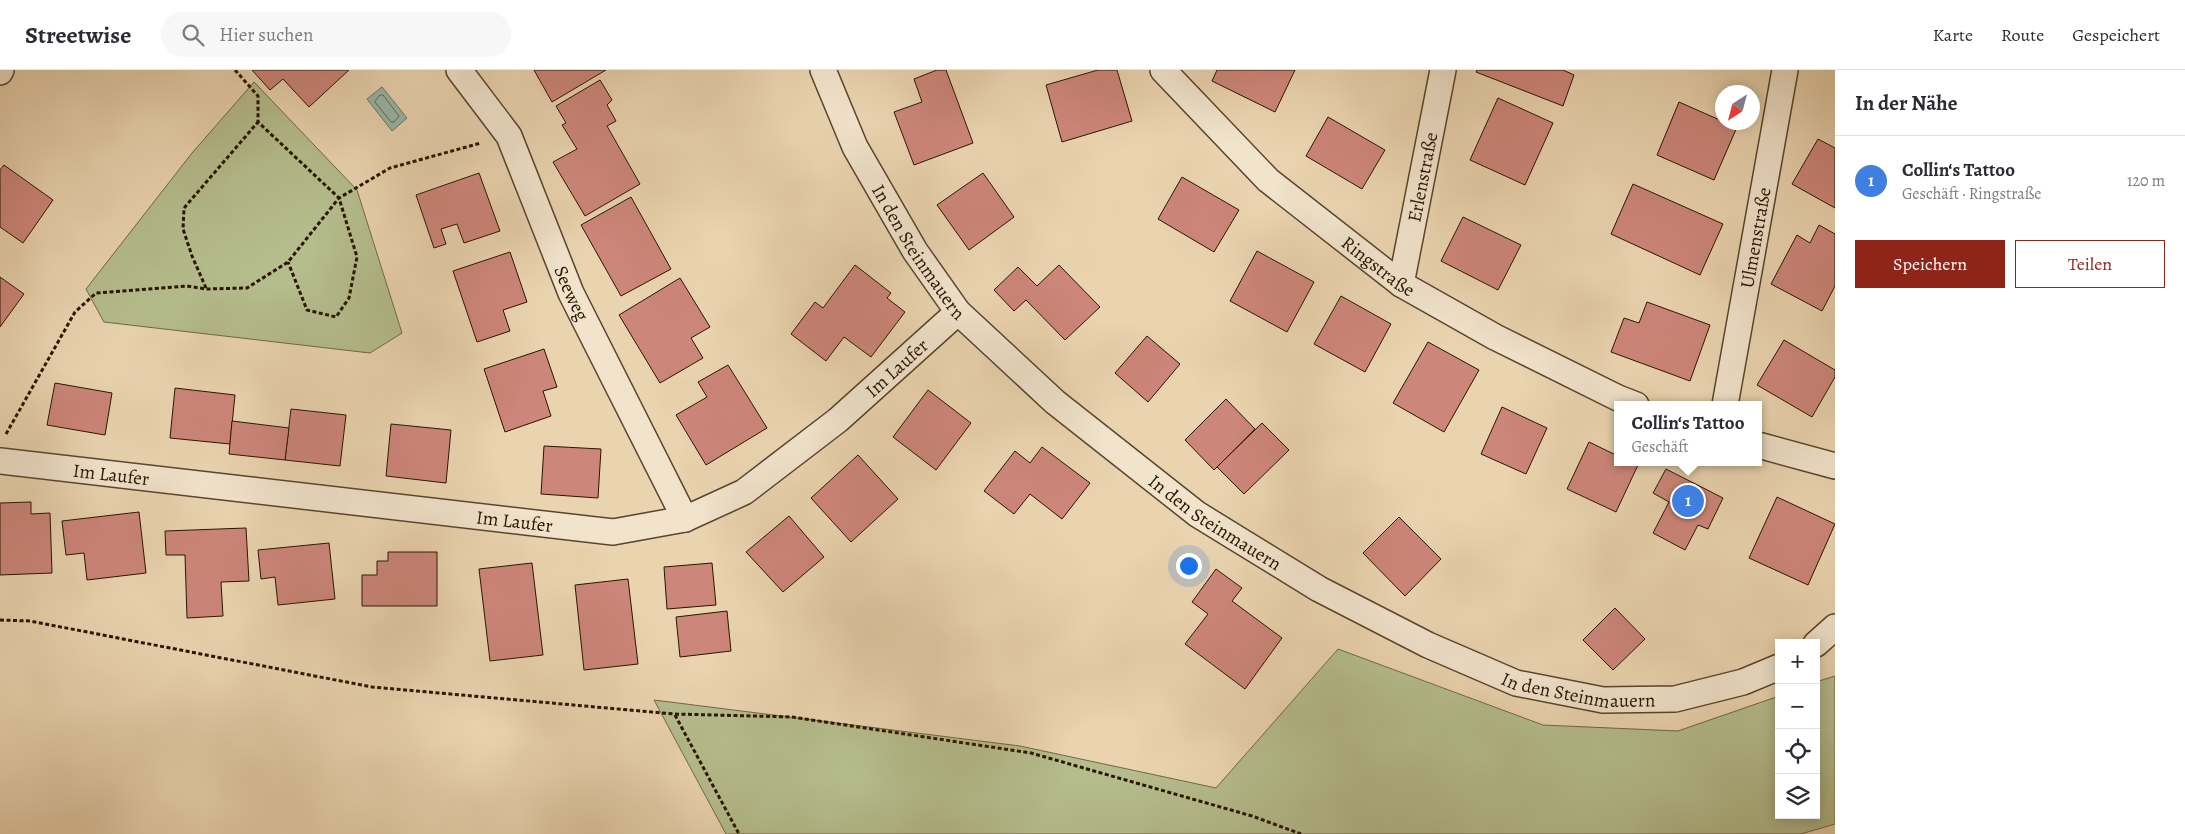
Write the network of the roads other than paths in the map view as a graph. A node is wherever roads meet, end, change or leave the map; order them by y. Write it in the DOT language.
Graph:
graph roads {
  1 [pos="459,70"];
  2 [pos="823,70"];
  3 [pos="1163,70"];
  4 [pos="1443,70"];
  5 [pos="1785,70"];
  6 [pos="1401,284"];
  7 [pos="958,312"];
  8 [pos="1626,401"];
  9 [pos="1726,401"];
  10 [pos="1762,446"];
  11 [pos="2,449"];
  12 [pos="1835,466"];
  13 [pos="685,519"];
  14 [pos="1835,627"];
  15 [pos="1820,640"];
  16 [pos="1775,668"];
  1 -- 13 [label="street, Seeweg"];
  2 -- 7 [label="street, In den Steinmauern"];
  3 -- 6 [label="street, Ringstraße"];
  4 -- 6 [label="street, Erlenstraße"];
  5 -- 9 [label="street, Ulmenstraße"];
  6 -- 8 [label="street, Ringstraße"];
  7 -- 13 [label="street, Im Laufer"];
  7 -- 16 [label="street, In den Steinmauern"];
  10 -- 12 [label="street"];
  11 -- 13 [label="street, Im Laufer"];
  14 -- 15 [label="street"];
}
